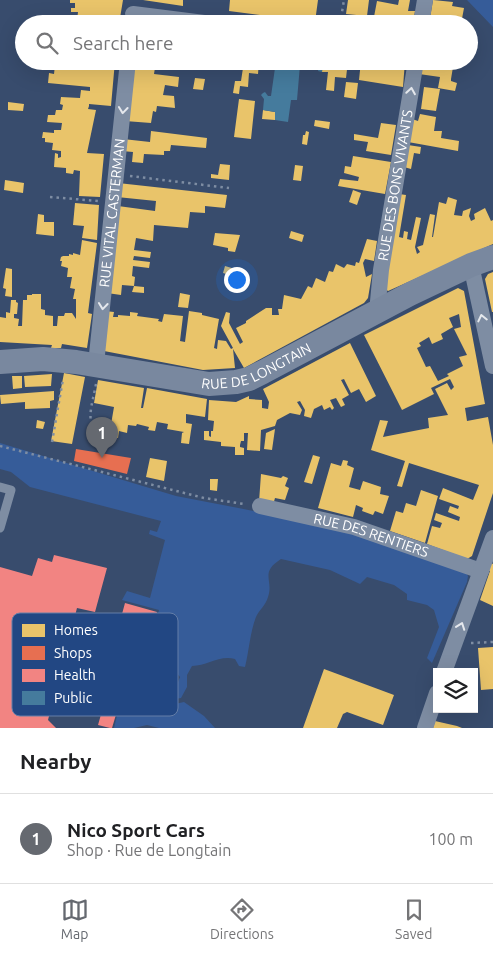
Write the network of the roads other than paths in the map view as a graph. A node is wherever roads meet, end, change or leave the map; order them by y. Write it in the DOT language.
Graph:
graph roads {
  1 [pos="425,0"];
  2 [pos="133,12"];
  3 [pos="153,15"];
  4 [pos="423,15"];
  5 [pos="127,70"];
  6 [pos="414,70"];
  7 [pos="493,257"];
  8 [pos="470,265"];
  9 [pos="377,312"];
  10 [pos="0,362"];
  11 [pos="98,364"];
  12 [pos="493,366"];
  13 [pos="0,487"];
  14 [pos="260,506"];
  15 [pos="0,528"];
  16 [pos="493,538"];
  17 [pos="481,571"];
  18 [pos="445,668"];
  19 [pos="433,705"];
  20 [pos="425,728"];
  1 -- 4 [label="street"];
  2 -- 3 [label="street"];
  5 -- 11 [label="street, RUE VITAL CASTERMAN, one-way"];
  9 -- 6 [label="street, RUE DES BONS VIVANTS, one-way"];
  7 -- 8 [label="street, RUE DE LONGTAIN"];
  8 -- 9 [label="street, RUE DE LONGTAIN"];
  12 -- 8 [label="street, one-way"];
  9 -- 11 [label="street, RUE DE LONGTAIN"];
  10 -- 11 [label="street, RUE DE LONGTAIN"];
  13 -- 15 [label="lane"];
  14 -- 17 [label="street, RUE DES RENTIERS"];
  16 -- 17 [label="street"];
  18 -- 17 [label="street, one-way"];
  19 -- 20 [label="street"];
}
